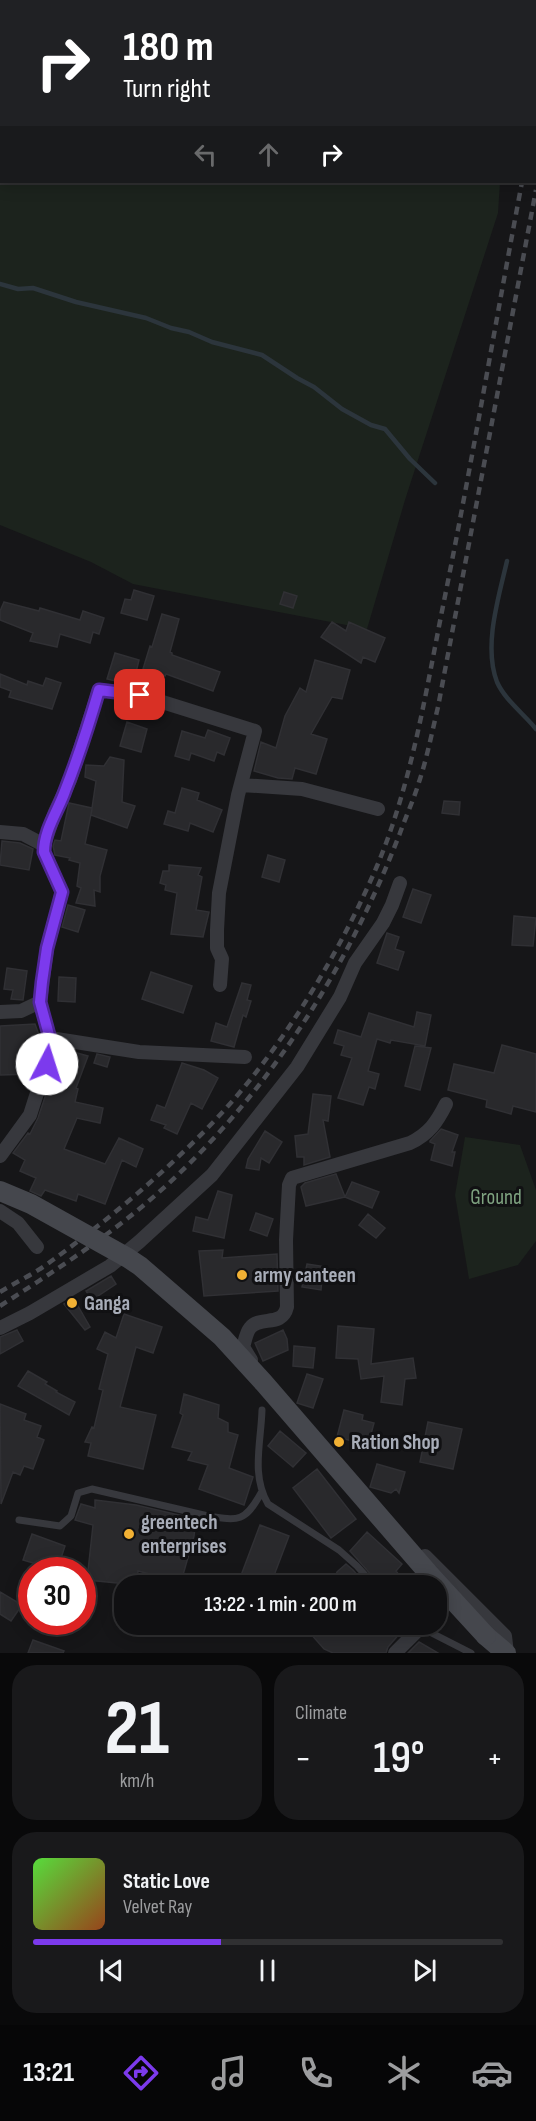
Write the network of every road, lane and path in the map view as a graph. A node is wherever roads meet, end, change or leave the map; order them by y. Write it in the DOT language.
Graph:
graph roads {
  1 [pos="241,785"];
  2 [pos="378,809"];
  3 [pos="0,832"];
  4 [pos="44,845"];
  5 [pos="400,883"];
  6 [pos="220,985"];
  7 [pos="40,1002"];
  8 [pos="0,1012"];
  9 [pos="50,1038"];
  10 [pos="245,1057"];
  11 [pos="446,1104"];
  12 [pos="0,1156"];
  13 [pos="0,1191"];
  14 [pos="0,1211"];
  15 [pos="37,1247"];
  16 [pos="0,1328"];
  17 [pos="262,1410"];
  18 [pos="261,1493"];
  19 [pos="19,1520"];
  20 [pos="365,1575"];
  21 [pos="410,1635"];
  22 [pos="435,1635"];
  23 [pos="395,1653"];
  24 [pos="471,1653"];
  25 [pos="507,1653"];
  1 -- 2 [label="street"];
  1 -- 4 [label="street"];
  1 -- 6 [label="street"];
  3 -- 4 [label="street"];
  4 -- 7 [label="street"];
  5 -- 16 [label="street"];
  7 -- 8 [label="street"];
  7 -- 9 [label="street"];
  9 -- 10 [label="street"];
  9 -- 12 [label="street"];
  11 -- 25 [label="street"];
  13 -- 25 [label="main road, bridge"];
  14 -- 15 [label="street"];
  17 -- 18 [label="lane"];
  18 -- 19 [label="lane"];
  18 -- 20 [label="lane"];
  21 -- 23 [label="street"];
  22 -- 24 [label="lane"];
}
